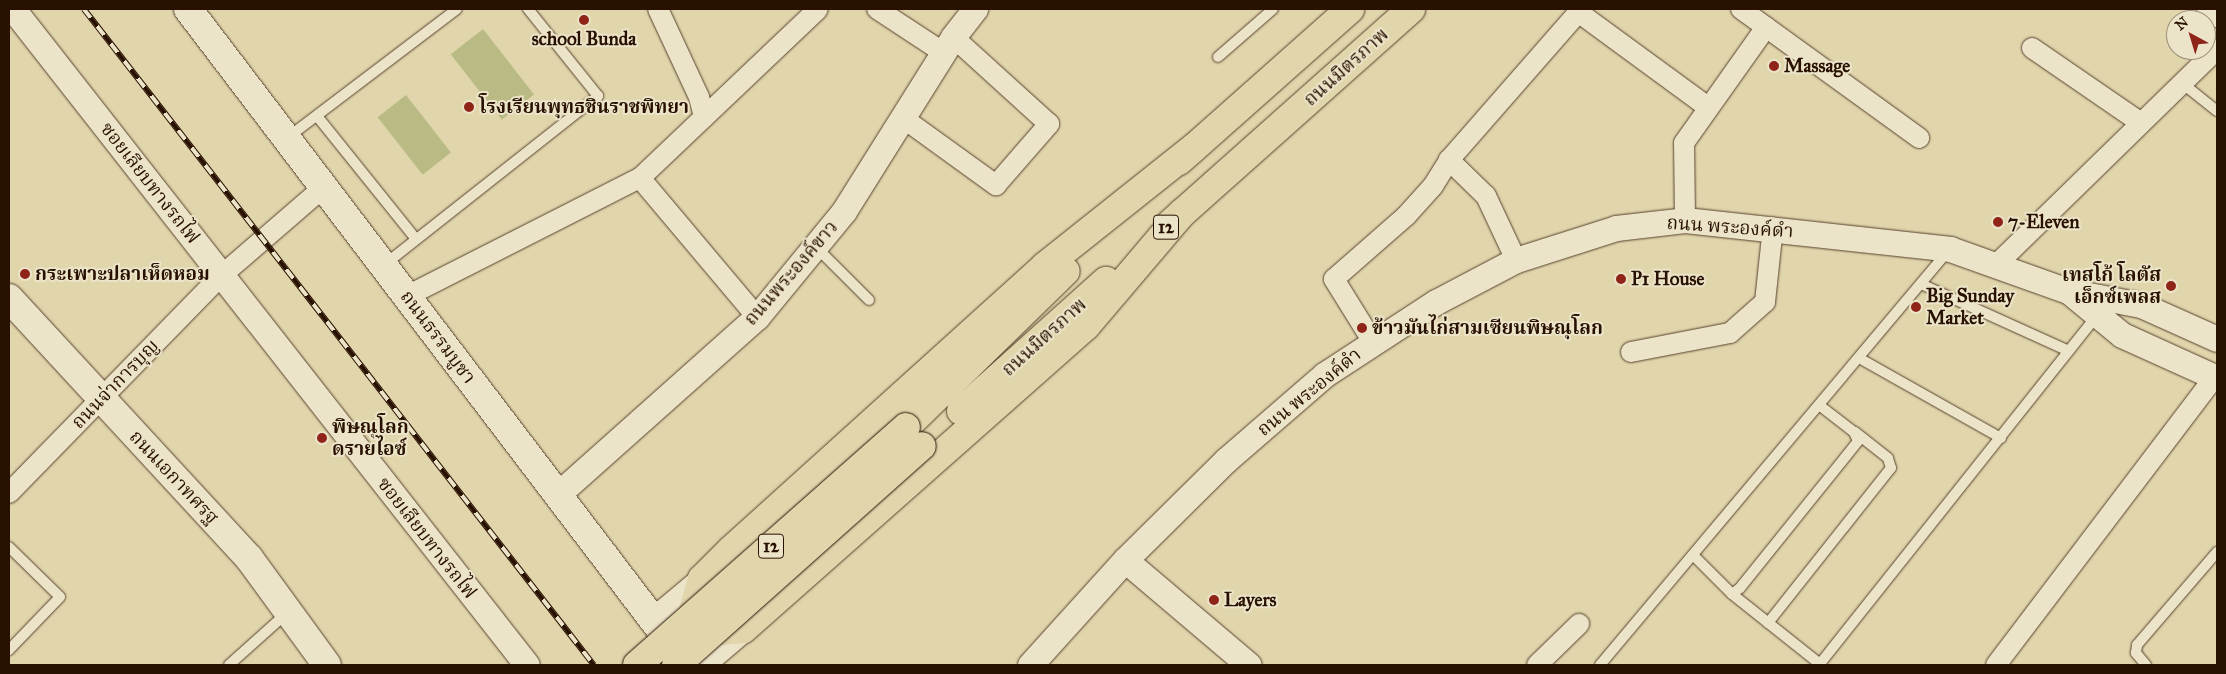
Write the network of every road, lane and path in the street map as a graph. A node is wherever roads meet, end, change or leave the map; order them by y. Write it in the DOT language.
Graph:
graph roads {
  1 [pos="13,9"];
  2 [pos="188,9"];
  3 [pos="457,9"];
  4 [pos="528,9"];
  5 [pos="658,9"];
  6 [pos="818,9"];
  7 [pos="877,9"];
  8 [pos="975,9"];
  9 [pos="1273,9"];
  10 [pos="1411,9"];
  11 [pos="1741,9"];
  12 [pos="2207,9"];
  13 [pos="1579,10"];
  14 [pos="1339,15"];
  15 [pos="2217,17"];
  16 [pos="1766,27"];
  17 [pos="949,45"];
  18 [pos="2032,48"];
  19 [pos="2217,49"];
  20 [pos="1218,57"];
  21 [pos="2182,83"];
  22 [pos="1708,107"];
  23 [pos="2217,111"];
  24 [pos="317,116"];
  25 [pos="704,117"];
  26 [pos="903,118"];
  27 [pos="2140,123"];
  28 [pos="1919,138"];
  29 [pos="287,139"];
  30 [pos="1192,149"];
  31 [pos="1449,160"];
  32 [pos="640,178"];
  33 [pos="324,187"];
  34 [pos="1182,213"];
  35 [pos="1685,220"];
  36 [pos="1773,228"];
  37 [pos="416,240"];
  38 [pos="815,246"];
  39 [pos="1950,249"];
  40 [pos="1516,260"];
  41 [pos="1997,264"];
  42 [pos="383,266"];
  43 [pos="222,275"];
  44 [pos="1920,284"];
  45 [pos="2068,291"];
  46 [pos="406,296"];
  47 [pos="9,298"];
  48 [pos="869,300"];
  49 [pos="2098,315"];
  50 [pos="757,317"];
  51 [pos="2217,339"];
  52 [pos="1373,342"];
  53 [pos="2069,351"];
  54 [pos="1631,352"];
  55 [pos="1859,358"];
  56 [pos="2216,377"];
  57 [pos="101,399"];
  58 [pos="1819,404"];
  59 [pos="1854,432"];
  60 [pos="914,437"];
  61 [pos="2001,438"];
  62 [pos="9,493"];
  63 [pos="557,495"];
  64 [pos="9,547"];
  65 [pos="2217,552"];
  66 [pos="1693,555"];
  67 [pos="1125,560"];
  68 [pos="702,579"];
  69 [pos="1732,594"];
  70 [pos="289,611"];
  71 [pos="652,621"];
  72 [pos="1768,623"];
  73 [pos="1579,624"];
  74 [pos="742,629"];
  75 [pos="9,650"];
  76 [pos="229,665"];
  77 [pos="327,665"];
  78 [pos="527,665"];
  79 [pos="637,665"];
  80 [pos="676,665"];
  81 [pos="688,665"];
  82 [pos="701,665"];
  83 [pos="1030,665"];
  84 [pos="1249,665"];
  85 [pos="1537,665"];
  86 [pos="1600,665"];
  87 [pos="1819,665"];
  88 [pos="1996,665"];
  89 [pos="2146,665"];
  1 -- 43 [label="street, ซอยเลียบทางรถไฟ"];
  2 -- 29 [label="main road, ถนนธรรมบูชา"];
  3 -- 24 [label="lane"];
  4 -- 37 [label="lane"];
  5 -- 25 [label="street"];
  6 -- 25 [label="street"];
  7 -- 17 [label="street"];
  8 -- 17 [label="street, ถนนพระองค์ขาว"];
  9 -- 20 [label="lane"];
  10 -- 34 [label="main road, ถนนมิตรภาพ / 12"];
  11 -- 16 [label="street"];
  12 -- 15 [label="street"];
  13 -- 22 [label="street"];
  13 -- 31 [label="street"];
  14 -- 30 [label="main road, ถนนมิตรภาพ / 12"];
  16 -- 22 [label="street"];
  16 -- 28 [label="street"];
  17 -- 26 [label="street, ถนนพระองค์ขาว"];
  17 -- 26 [label="street"];
  18 -- 27 [label="street"];
  19 -- 21 [label="street"];
  21 -- 23 [label="lane"];
  21 -- 27 [label="street"];
  22 -- 35 [label="street"];
  24 -- 29 [label="lane"];
  24 -- 37 [label="lane"];
  25 -- 32 [label="street"];
  26 -- 38 [label="street, ถนนพระองค์ขาว"];
  27 -- 41 [label="street"];
  29 -- 33 [label="main road, ถนนธรรมบูชา"];
  30 -- 60 [label="main road, ถนนมิตรภาพ / 12"];
  30 -- 68 [label="main road"];
  31 -- 40 [label="street"];
  31 -- 52 [label="street"];
  32 -- 46 [label="street"];
  32 -- 50 [label="street"];
  33 -- 42 [label="main road, ถนนธรรมบูชา"];
  33 -- 43 [label="street, ถนนจ่าการบุญ"];
  34 -- 60 [label="main road, ถนนมิตรภาพ / 12"];
  34 -- 74 [label="main road"];
  35 -- 36 [label="street, ถนน พระองค์ดำ"];
  35 -- 40 [label="street, ถนน พระองค์ดำ"];
  36 -- 39 [label="street, ถนน พระองค์ดำ"];
  36 -- 54 [label="street"];
  37 -- 42 [label="lane"];
  38 -- 48 [label="lane"];
  38 -- 50 [label="street, ถนนพระองค์ขาว"];
  39 -- 41 [label="street, ถนน พระองค์ดำ"];
  39 -- 44 [label="lane"];
  40 -- 52 [label="street, ถนน พระองค์ดำ"];
  41 -- 45 [label="street, ถนน พระองค์ดำ"];
  42 -- 46 [label="main road, ถนนธรรมบูชา"];
  43 -- 57 [label="street, ถนนจ่าการบุญ"];
  43 -- 78 [label="street, ซอยเลียบทางรถไฟ"];
  44 -- 53 [label="lane"];
  44 -- 55 [label="lane"];
  45 -- 49 [label="street"];
  45 -- 51 [label="street"];
  46 -- 63 [label="main road, ถนนธรรมบูชา"];
  47 -- 57 [label="main road, ถนนเอกาทศรฐ"];
  49 -- 53 [label="lane"];
  49 -- 56 [label="street"];
  50 -- 63 [label="street, ถนนพระองค์ขาว"];
  52 -- 67 [label="street, ถนน พระองค์ดำ"];
  53 -- 61 [label="lane"];
  55 -- 58 [label="lane"];
  55 -- 61 [label="lane"];
  56 -- 88 [label="street"];
  57 -- 62 [label="street, ถนนจ่าการบุญ"];
  57 -- 70 [label="main road, ถนนเอกาทศรฐ"];
  58 -- 59 [label="lane"];
  58 -- 66 [label="lane"];
  59 -- 69 [label="lane"];
  59 -- 72 [label="lane"];
  60 -- 79 [label="main road, ถนนมิตรภาพ / 12, bridge"];
  60 -- 80 [label="main road, ถนนมิตรภาพ / 12, bridge"];
  61 -- 87 [label="lane"];
  63 -- 71 [label="main road, ถนนธรรมบูชา"];
  64 -- 75 [label="lane"];
  65 -- 89 [label="lane"];
  66 -- 69 [label="lane"];
  66 -- 86 [label="lane"];
  67 -- 83 [label="street, ถนน พระองค์ดำ"];
  67 -- 84 [label="street"];
  68 -- 71 [label="street"];
  68 -- 74 [label="main road"];
  69 -- 72 [label="lane"];
  70 -- 76 [label="lane"];
  70 -- 77 [label="main road, ถนนเอกาทศรฐ"];
  71 -- 81 [label="main road, ถนนธรรมบูชา"];
  72 -- 87 [label="lane"];
  73 -- 85 [label="street"];
  74 -- 82 [label="street"];
}
